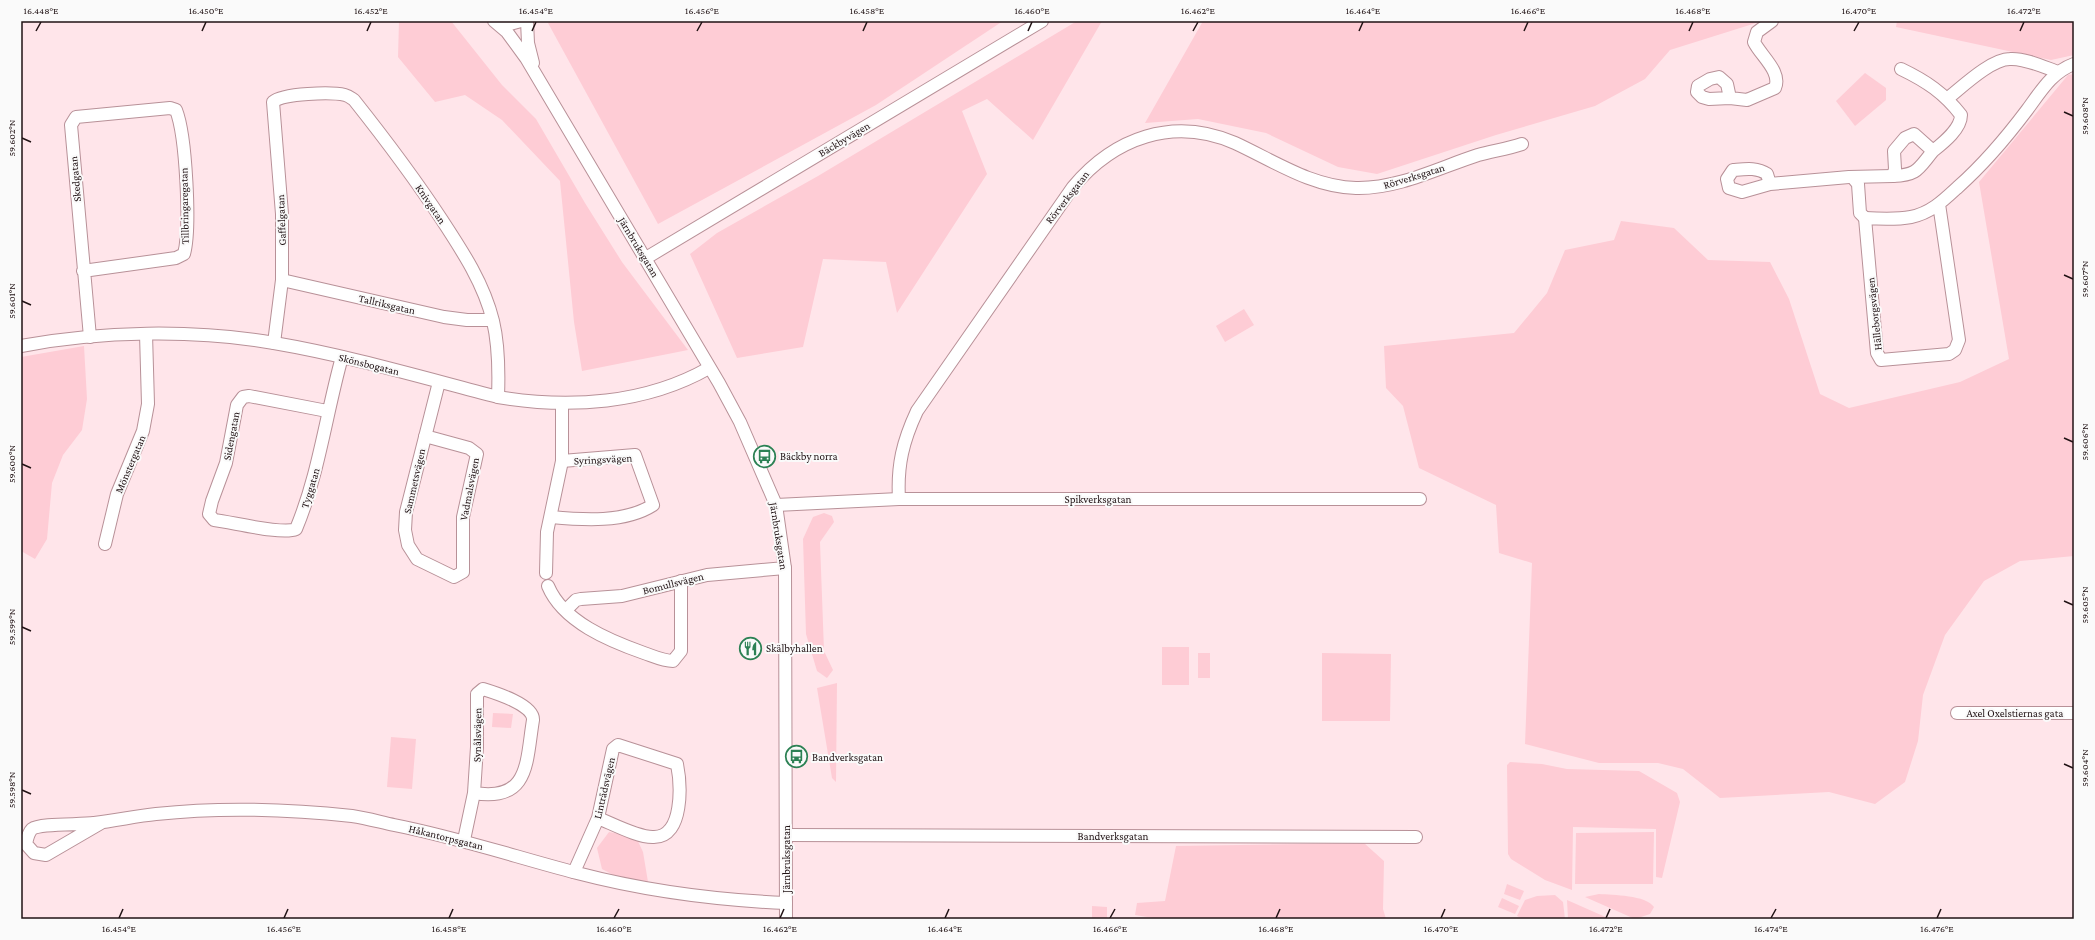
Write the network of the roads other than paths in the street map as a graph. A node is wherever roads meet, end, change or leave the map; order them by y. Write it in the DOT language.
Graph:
graph roads {
  1 [pos="495,21"];
  2 [pos="520,21"];
  3 [pos="527,21"];
  4 [pos="1042,21"];
  5 [pos="1772,21"];
  6 [pos="2074,64"];
  7 [pos="1901,69"];
  8 [pos="2058,72"];
  9 [pos="546,93"];
  10 [pos="1730,98"];
  11 [pos="1948,98"];
  12 [pos="276,100"];
  13 [pos="170,108"];
  14 [pos="1522,144"];
  15 [pos="1934,151"];
  16 [pos="1893,176"];
  17 [pos="1853,178"];
  18 [pos="1770,184"];
  19 [pos="1939,204"];
  20 [pos="1865,218"];
  21 [pos="646,258"];
  22 [pos="83,271"];
  23 [pos="282,280"];
  24 [pos="492,320"];
  25 [pos="146,334"];
  26 [pos="90,337"];
  27 [pos="274,343"];
  28 [pos="21,346"];
  29 [pos="342,357"];
  30 [pos="710,368"];
  31 [pos="439,382"];
  32 [pos="498,396"];
  33 [pos="562,404"];
  34 [pos="327,412"];
  35 [pos="425,436"];
  36 [pos="562,461"];
  37 [pos="899,499"];
  38 [pos="1420,499"];
  39 [pos="776,505"];
  40 [pos="210,512"];
  41 [pos="551,518"];
  42 [pos="105,544"];
  43 [pos="785,568"];
  44 [pos="546,573"];
  45 [pos="457,576"];
  46 [pos="681,581"];
  47 [pos="548,586"];
  48 [pos="566,610"];
  49 [pos="1957,712"];
  50 [pos="2074,713"];
  51 [pos="474,793"];
  52 [pos="598,818"];
  53 [pos="101,823"];
  54 [pos="787,835"];
  55 [pos="1416,837"];
  56 [pos="464,840"];
  57 [pos="574,872"];
  58 [pos="786,903"];
  59 [pos="786,919"];
  1 -- 2 [label="street"];
  1 -- 9 [label="street, Järnbruksgatan"];
  3 -- 9 [label="street, Järnbruksgatan"];
  4 -- 21 [label="street, Bäckbyvägen"];
  5 -- 10 [label="street"];
  6 -- 8 [label="street"];
  7 -- 11 [label="street"];
  8 -- 11 [label="street"];
  8 -- 19 [label="street"];
  9 -- 21 [label="street, Järnbruksgatan"];
  11 -- 15 [label="street"];
  12 -- 23 [label="street, Gaffelgatan"];
  12 -- 24 [label="street, Knivgatan"];
  13 -- 22 [label="street, Skedgatan"];
  13 -- 22 [label="street, Tillbringaregatan"];
  14 -- 37 [label="street, Rörverksgatan"];
  15 -- 16 [label="street"];
  15 -- 16 [label="street"];
  16 -- 17 [label="street"];
  17 -- 18 [label="street"];
  17 -- 20 [label="street"];
  19 -- 20 [label="street"];
  19 -- 20 [label="street, Hälleborgsvägen"];
  21 -- 30 [label="street, Järnbruksgatan"];
  22 -- 26 [label="street, Skedgatan"];
  23 -- 24 [label="street, Tallriksgatan"];
  23 -- 27 [label="street, Gaffelgatan"];
  24 -- 32 [label="street, Knivgatan"];
  25 -- 26 [label="street, Skönsbogatan"];
  25 -- 27 [label="street, Skönsbogatan"];
  25 -- 42 [label="street, Mönstergatan"];
  26 -- 28 [label="street, Skönsbogatan"];
  27 -- 29 [label="street, Skönsbogatan"];
  29 -- 31 [label="street, Skönsbogatan"];
  29 -- 34 [label="street, Tyggatan"];
  30 -- 33 [label="street, Skönsbogatan"];
  30 -- 39 [label="street, Järnbruksgatan"];
  31 -- 32 [label="street, Skönsbogatan"];
  31 -- 35 [label="street, Sammetsvägen"];
  32 -- 33 [label="street, Skönsbogatan"];
  33 -- 36 [label="street"];
  34 -- 40 [label="street, Sidengatan"];
  34 -- 40 [label="street, Tyggatan"];
  35 -- 45 [label="street, Sammetsvägen"];
  35 -- 45 [label="street, Vadmalsvägen"];
  36 -- 41 [label="street"];
  36 -- 41 [label="street, Syringsvägen"];
  37 -- 38 [label="street, Spikverksgatan"];
  37 -- 39 [label="street, Spikverksgatan"];
  39 -- 43 [label="street, Järnbruksgatan"];
  41 -- 44 [label="street"];
  43 -- 46 [label="street, Bomullsvägen"];
  43 -- 54 [label="street, Järnbruksgatan"];
  46 -- 48 [label="street, Bomullsvägen"];
  46 -- 48 [label="street"];
  47 -- 48 [label="street"];
  49 -- 50 [label="street, Axel Oxelstiernas gata"];
  51 -- 51 [label="street, Synålsvägen"];
  51 -- 56 [label="street, Synålsvägen"];
  52 -- 52 [label="street, Lintrådsvägen"];
  52 -- 57 [label="street, Lintrådsvägen"];
  53 -- 53 [label="street, Håkantorpsgatan"];
  53 -- 56 [label="street, Håkantorpsgatan"];
  54 -- 55 [label="street, Bandverksgatan"];
  54 -- 58 [label="street, Järnbruksgatan"];
  56 -- 57 [label="street, Håkantorpsgatan"];
  57 -- 58 [label="street, Håkantorpsgatan"];
  58 -- 59 [label="street, Järnbruksgatan"];
}
